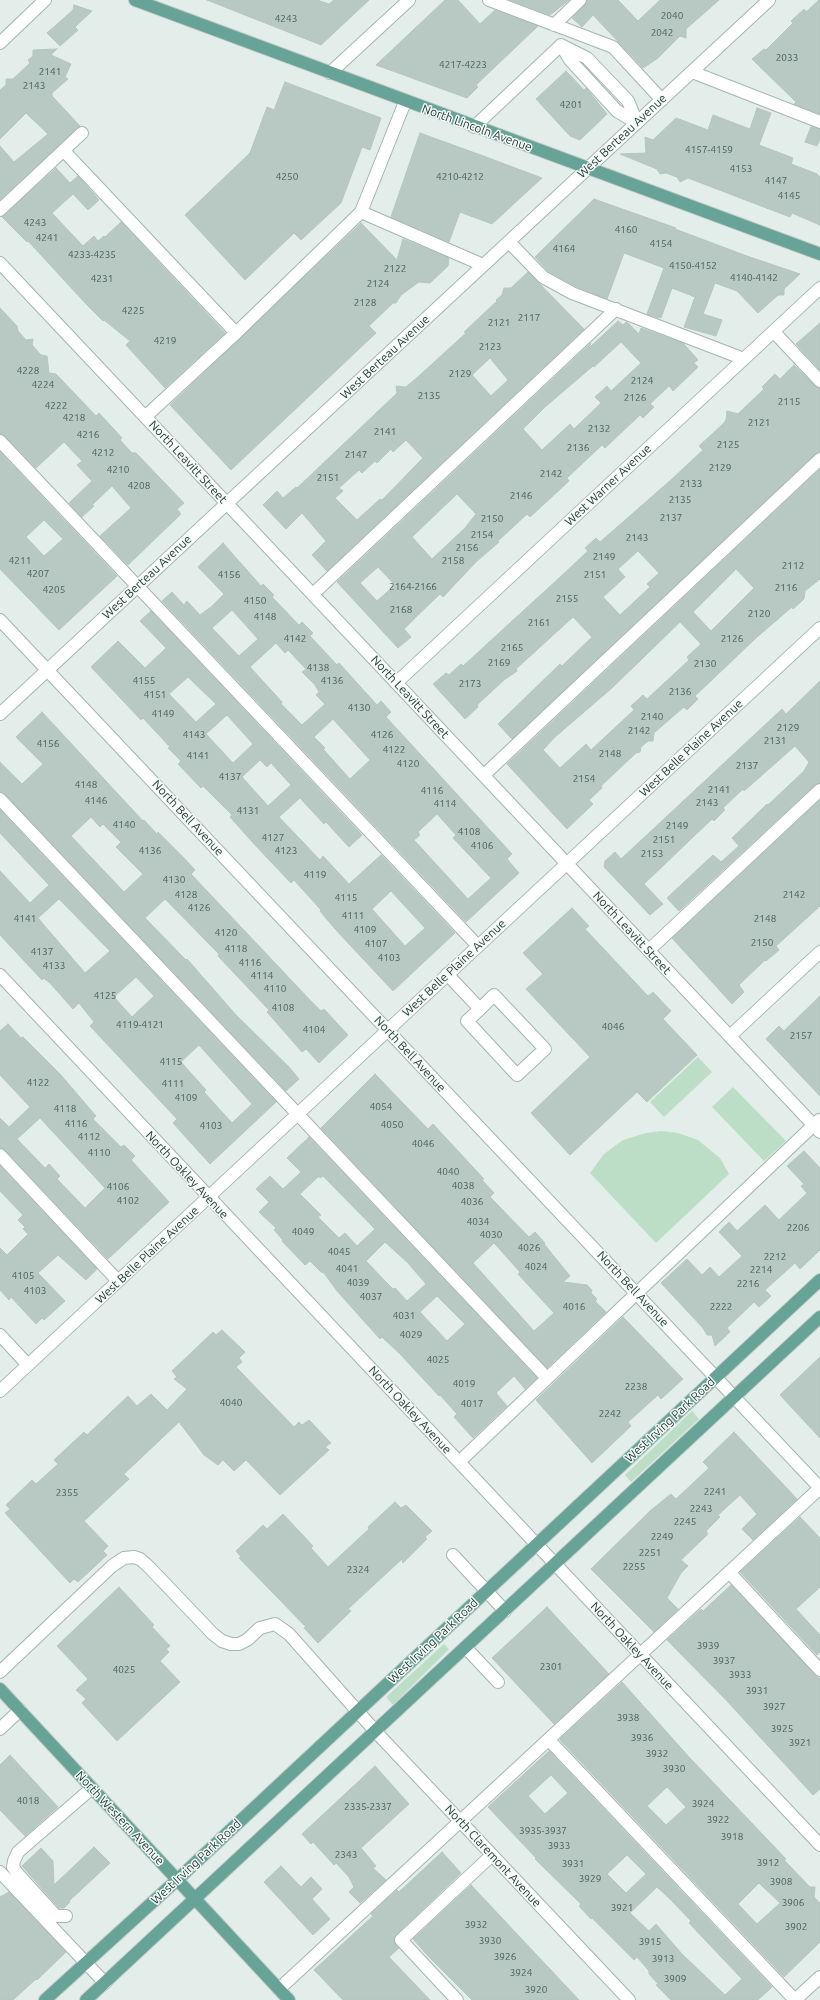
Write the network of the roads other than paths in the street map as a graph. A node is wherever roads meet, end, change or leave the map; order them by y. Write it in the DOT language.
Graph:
graph roads {
  1 [pos="45,0"];
  2 [pos="135,0"];
  3 [pos="409,0"];
  4 [pos="490,0"];
  5 [pos="580,0"];
  6 [pos="769,0"];
  7 [pos="554,25"];
  8 [pos="0,43"];
  9 [pos="692,72"];
  10 [pos="330,73"];
  11 [pos="662,100"];
  12 [pos="405,102"];
  13 [pos="820,121"];
  14 [pos="637,123"];
  15 [pos="474,127"];
  16 [pos="82,133"];
  17 [pos="64,151"];
  18 [pos="587,168"];
  19 [pos="0,210"];
  20 [pos="361,212"];
  21 [pos="508,242"];
  22 [pos="820,254"];
  23 [pos="0,263"];
  24 [pos="483,266"];
  25 [pos="820,288"];
  26 [pos="616,309"];
  27 [pos="774,332"];
  28 [pos="236,333"];
  29 [pos="744,359"];
  30 [pos="820,382"];
  31 [pos="145,417"];
  32 [pos="0,441"];
  33 [pos="820,459"];
  34 [pos="227,503"];
  35 [pos="137,587"];
  36 [pos="313,594"];
  37 [pos="0,620"];
  38 [pos="820,628"];
  39 [pos="47,670"];
  40 [pos="396,683"];
  41 [pos="0,714"];
  42 [pos="484,775"];
  43 [pos="820,790"];
  44 [pos="0,799"];
  45 [pos="567,863"];
  46 [pos="478,946"];
  47 [pos="649,950"];
  48 [pos="820,952"];
  49 [pos="448,974"];
  50 [pos="0,975"];
  51 [pos="480,1009"];
  52 [pos="388,1030"];
  53 [pos="730,1036"];
  54 [pos="298,1114"];
  55 [pos="818,1125"];
  56 [pos="0,1156"];
  57 [pos="208,1197"];
  58 [pos="820,1280"];
  59 [pos="118,1281"];
  60 [pos="637,1293"];
  61 [pos="820,1317"];
  62 [pos="0,1336"];
  63 [pos="28,1365"];
  64 [pos="716,1377"];
  65 [pos="547,1378"];
  66 [pos="0,1391"];
  67 [pos="735,1397"];
  68 [pos="458,1462"];
  69 [pos="820,1488"];
  70 [pos="537,1544"];
  71 [pos="452,1555"];
  72 [pos="556,1564"];
  73 [pos="729,1572"];
  74 [pos="486,1591"];
  75 [pos="505,1611"];
  76 [pos="466,1648"];
  77 [pos="641,1655"];
  78 [pos="820,1670"];
  79 [pos="0,1672"];
  80 [pos="498,1682"];
  81 [pos="0,1688"];
  82 [pos="20,1710"];
  83 [pos="357,1712"];
  84 [pos="0,1729"];
  85 [pos="376,1732"];
  86 [pos="549,1740"];
  87 [pos="92,1788"];
  88 [pos="461,1822"];
  89 [pos="820,1845"];
  90 [pos="492,1854"];
  91 [pos="0,1872"];
  92 [pos="178,1879"];
  93 [pos="4,1885"];
  94 [pos="196,1900"];
  95 [pos="66,1916"];
  96 [pos="86,1963"];
  97 [pos="820,1977"];
  98 [pos="105,1983"];
  99 [pos="279,1989"];
  100 [pos="45,2000"];
  101 [pos="86,2000"];
  102 [pos="289,2000"];
  103 [pos="457,2000"];
  104 [pos="629,2000"];
  105 [pos="795,2000"];
  1 -- 8 [label="street"];
  2 -- 10 [label="main road, North Lincoln Avenue"];
  3 -- 10 [label="street"];
  4 -- 7 [label="street"];
  5 -- 7 [label="street"];
  6 -- 9 [label="street, West Berteau Avenue"];
  7 -- 11 [label="street"];
  9 -- 11 [label="street, West Berteau Avenue"];
  9 -- 13 [label="street"];
  10 -- 12 [label="main road, North Lincoln Avenue"];
  11 -- 14 [label="street, West Berteau Avenue"];
  12 -- 15 [label="main road, North Lincoln Avenue"];
  12 -- 20 [label="street"];
  14 -- 15 [label="street"];
  14 -- 18 [label="street, West Berteau Avenue"];
  15 -- 18 [label="main road, North Lincoln Avenue"];
  16 -- 17 [label="street"];
  17 -- 19 [label="street"];
  17 -- 28 [label="street"];
  18 -- 21 [label="street, West Berteau Avenue"];
  18 -- 22 [label="main road, North Lincoln Avenue"];
  20 -- 24 [label="street"];
  20 -- 28 [label="street"];
  21 -- 24 [label="street, West Berteau Avenue"];
  21 -- 26 [label="street"];
  23 -- 31 [label="street, North Leavitt Street"];
  24 -- 34 [label="street, West Berteau Avenue"];
  25 -- 27 [label="street, West Warner Avenue"];
  26 -- 29 [label="street"];
  26 -- 36 [label="street"];
  27 -- 29 [label="street, West Warner Avenue"];
  27 -- 30 [label="street"];
  28 -- 31 [label="street"];
  29 -- 40 [label="street, West Warner Avenue"];
  31 -- 34 [label="street, North Leavitt Street"];
  32 -- 35 [label="street"];
  33 -- 42 [label="street"];
  34 -- 35 [label="street, West Berteau Avenue"];
  34 -- 36 [label="street, North Leavitt Street"];
  35 -- 39 [label="street, West Berteau Avenue"];
  35 -- 46 [label="street"];
  36 -- 40 [label="street, North Leavitt Street"];
  37 -- 39 [label="street, North Bell Avenue"];
  38 -- 45 [label="street, West Belle Plaine Avenue"];
  39 -- 41 [label="street, West Berteau Avenue"];
  39 -- 52 [label="street, North Bell Avenue"];
  40 -- 42 [label="street, North Leavitt Street"];
  42 -- 45 [label="street, North Leavitt Street"];
  43 -- 47 [label="street"];
  44 -- 54 [label="street"];
  45 -- 46 [label="street, West Belle Plaine Avenue"];
  45 -- 47 [label="street, North Leavitt Street"];
  46 -- 49 [label="street, West Belle Plaine Avenue"];
  47 -- 53 [label="street, North Leavitt Street"];
  48 -- 53 [label="street"];
  49 -- 51 [label="street"];
  49 -- 52 [label="street, West Belle Plaine Avenue"];
  50 -- 57 [label="street, North Oakley Avenue"];
  51 -- 51 [label="street"];
  52 -- 54 [label="street, West Belle Plaine Avenue"];
  52 -- 60 [label="street, North Bell Avenue"];
  53 -- 55 [label="street, North Leavitt Street"];
  54 -- 57 [label="street, West Belle Plaine Avenue"];
  54 -- 65 [label="street"];
  55 -- 60 [label="street"];
  56 -- 59 [label="street"];
  57 -- 59 [label="street, West Belle Plaine Avenue"];
  57 -- 68 [label="street, North Oakley Avenue"];
  58 -- 64 [label="main road, West Irving Park Road"];
  59 -- 63 [label="street, West Belle Plaine Avenue"];
  60 -- 64 [label="street, North Bell Avenue"];
  60 -- 65 [label="street"];
  61 -- 67 [label="main road"];
  62 -- 63 [label="street"];
  63 -- 66 [label="street, West Belle Plaine Avenue"];
  64 -- 67 [label="street, North Bell Avenue"];
  64 -- 70 [label="main road, West Irving Park Road"];
  65 -- 68 [label="street"];
  67 -- 69 [label="street, North Bell Avenue"];
  67 -- 72 [label="main road"];
  68 -- 70 [label="street, North Oakley Avenue"];
  69 -- 73 [label="street"];
  70 -- 72 [label="street, North Oakley Avenue"];
  70 -- 74 [label="main road, West Irving Park Road"];
  71 -- 74 [label="street"];
  72 -- 75 [label="main road"];
  72 -- 77 [label="street, North Oakley Avenue"];
  73 -- 77 [label="street"];
  73 -- 78 [label="street"];
  74 -- 75 [label="street"];
  74 -- 83 [label="main road, West Irving Park Road"];
  75 -- 76 [label="main road"];
  76 -- 80 [label="street"];
  76 -- 85 [label="main road"];
  77 -- 86 [label="street"];
  77 -- 89 [label="street, North Oakley Avenue"];
  79 -- 83 [label="street, North Claremont Avenue"];
  81 -- 82 [label="main road, North Western Avenue"];
  82 -- 84 [label="street"];
  82 -- 87 [label="main road, North Western Avenue"];
  83 -- 85 [label="street, North Claremont Avenue"];
  83 -- 92 [label="main road, West Irving Park Road"];
  85 -- 88 [label="street, North Claremont Avenue"];
  85 -- 94 [label="main road"];
  86 -- 88 [label="street"];
  86 -- 105 [label="street"];
  87 -- 92 [label="main road, North Western Avenue"];
  87 -- 95 [label="street"];
  88 -- 90 [label="street, North Claremont Avenue"];
  88 -- 99 [label="street"];
  90 -- 103 [label="street"];
  90 -- 104 [label="street, North Claremont Avenue"];
  91 -- 93 [label="street"];
  92 -- 94 [label="main road, North Western Avenue"];
  92 -- 96 [label="main road, West Irving Park Road"];
  93 -- 96 [label="street"];
  94 -- 98 [label="main road"];
  94 -- 99 [label="main road, North Western Avenue"];
  96 -- 98 [label="street"];
  96 -- 100 [label="main road, West Irving Park Road"];
  97 -- 105 [label="street"];
  98 -- 101 [label="main road"];
  99 -- 102 [label="main road, North Western Avenue"];
}
